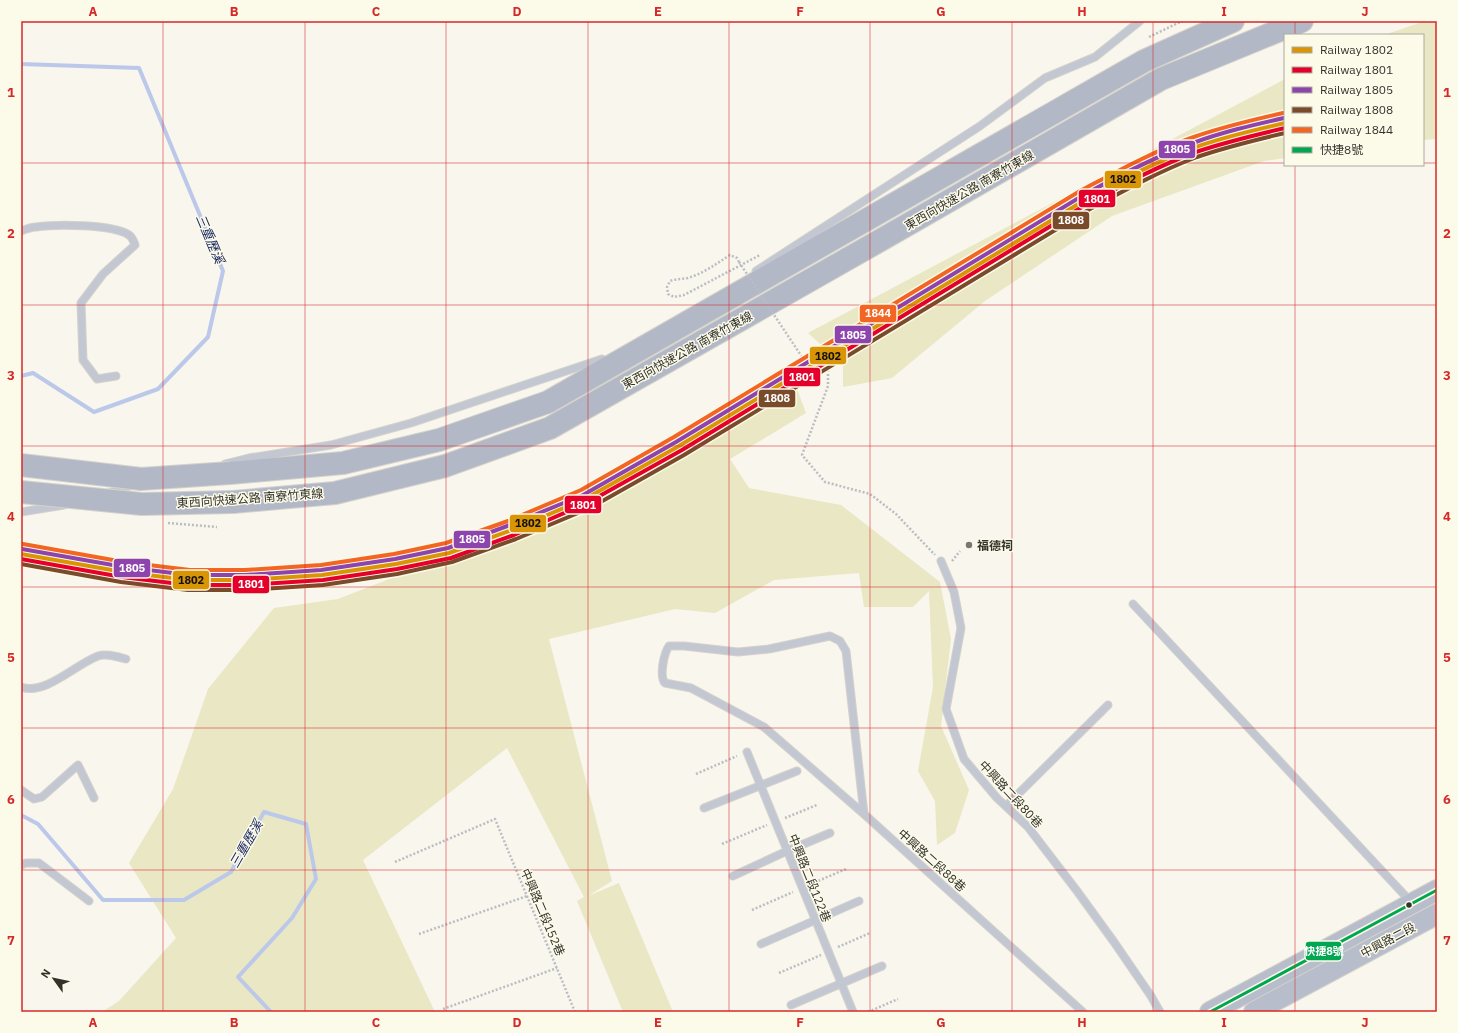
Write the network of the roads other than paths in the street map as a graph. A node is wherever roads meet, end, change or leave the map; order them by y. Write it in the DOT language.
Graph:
graph roads {
  1 [pos="1140,21"];
  2 [pos="1234,21"];
  3 [pos="1302,21"];
  4 [pos="21,231"];
  5 [pos="746,277"];
  6 [pos="689,312"];
  7 [pos="638,342"];
  8 [pos="609,356"];
  9 [pos="116,376"];
  10 [pos="21,465"];
  11 [pos="220,468"];
  12 [pos="21,492"];
  13 [pos="21,512"];
  14 [pos="941,561"];
  15 [pos="1133,604"];
  16 [pos="126,658"];
  17 [pos="21,687"];
  18 [pos="1108,705"];
  19 [pos="747,752"];
  20 [pos="797,771"];
  21 [pos="760,785"];
  22 [pos="21,790"];
  23 [pos="94,798"];
  24 [pos="1006,806"];
  25 [pos="704,808"];
  26 [pos="864,814"];
  27 [pos="830,834"];
  28 [pos="786,851"];
  29 [pos="21,864"];
  30 [pos="733,876"];
  31 [pos="1437,890"];
  32 [pos="89,901"];
  33 [pos="859,901"];
  34 [pos="1412,903"];
  35 [pos="1437,914"];
  36 [pos="815,920"];
  37 [pos="761,944"];
  38 [pos="882,966"];
  39 [pos="841,983"];
  40 [pos="791,1004"];
  41 [pos="853,1012"];
  42 [pos="1083,1012"];
  43 [pos="1160,1012"];
  44 [pos="1210,1012"];
  45 [pos="1254,1012"];
  1 -- 5 [label="lane"];
  2 -- 11 [label="highway, 東西向快速公路 南寮竹東線"];
  3 -- 12 [label="highway, 東西向快速公路 南寮竹東線, bridge"];
  4 -- 9 [label="lane"];
  6 -- 7 [label="lane"];
  8 -- 11 [label="lane"];
  10 -- 11 [label="highway, 東西向快速公路 南寮竹東線, bridge"];
  11 -- 13 [label="lane"];
  14 -- 24 [label="lane, 中興路二段80巷"];
  15 -- 34 [label="lane"];
  16 -- 17 [label="lane"];
  18 -- 24 [label="lane"];
  19 -- 21 [label="lane, 中興路二段122巷"];
  20 -- 21 [label="lane"];
  21 -- 25 [label="lane"];
  21 -- 28 [label="lane, 中興路二段122巷"];
  22 -- 23 [label="lane"];
  24 -- 43 [label="lane, 中興路二段80巷"];
  26 -- 26 [label="lane, 中興路二段88巷"];
  26 -- 42 [label="lane, 中興路二段88巷"];
  27 -- 28 [label="lane"];
  28 -- 30 [label="lane"];
  28 -- 36 [label="lane, 中興路二段122巷"];
  29 -- 32 [label="lane"];
  31 -- 34 [label="main road, 中興路二段"];
  33 -- 36 [label="lane"];
  34 -- 44 [label="main road, 中興路二段"];
  35 -- 45 [label="main road, 中興路二段"];
  36 -- 37 [label="lane"];
  36 -- 39 [label="lane, 中興路二段122巷"];
  38 -- 39 [label="lane"];
  39 -- 40 [label="lane"];
  39 -- 41 [label="lane, 中興路二段122巷"];
}
